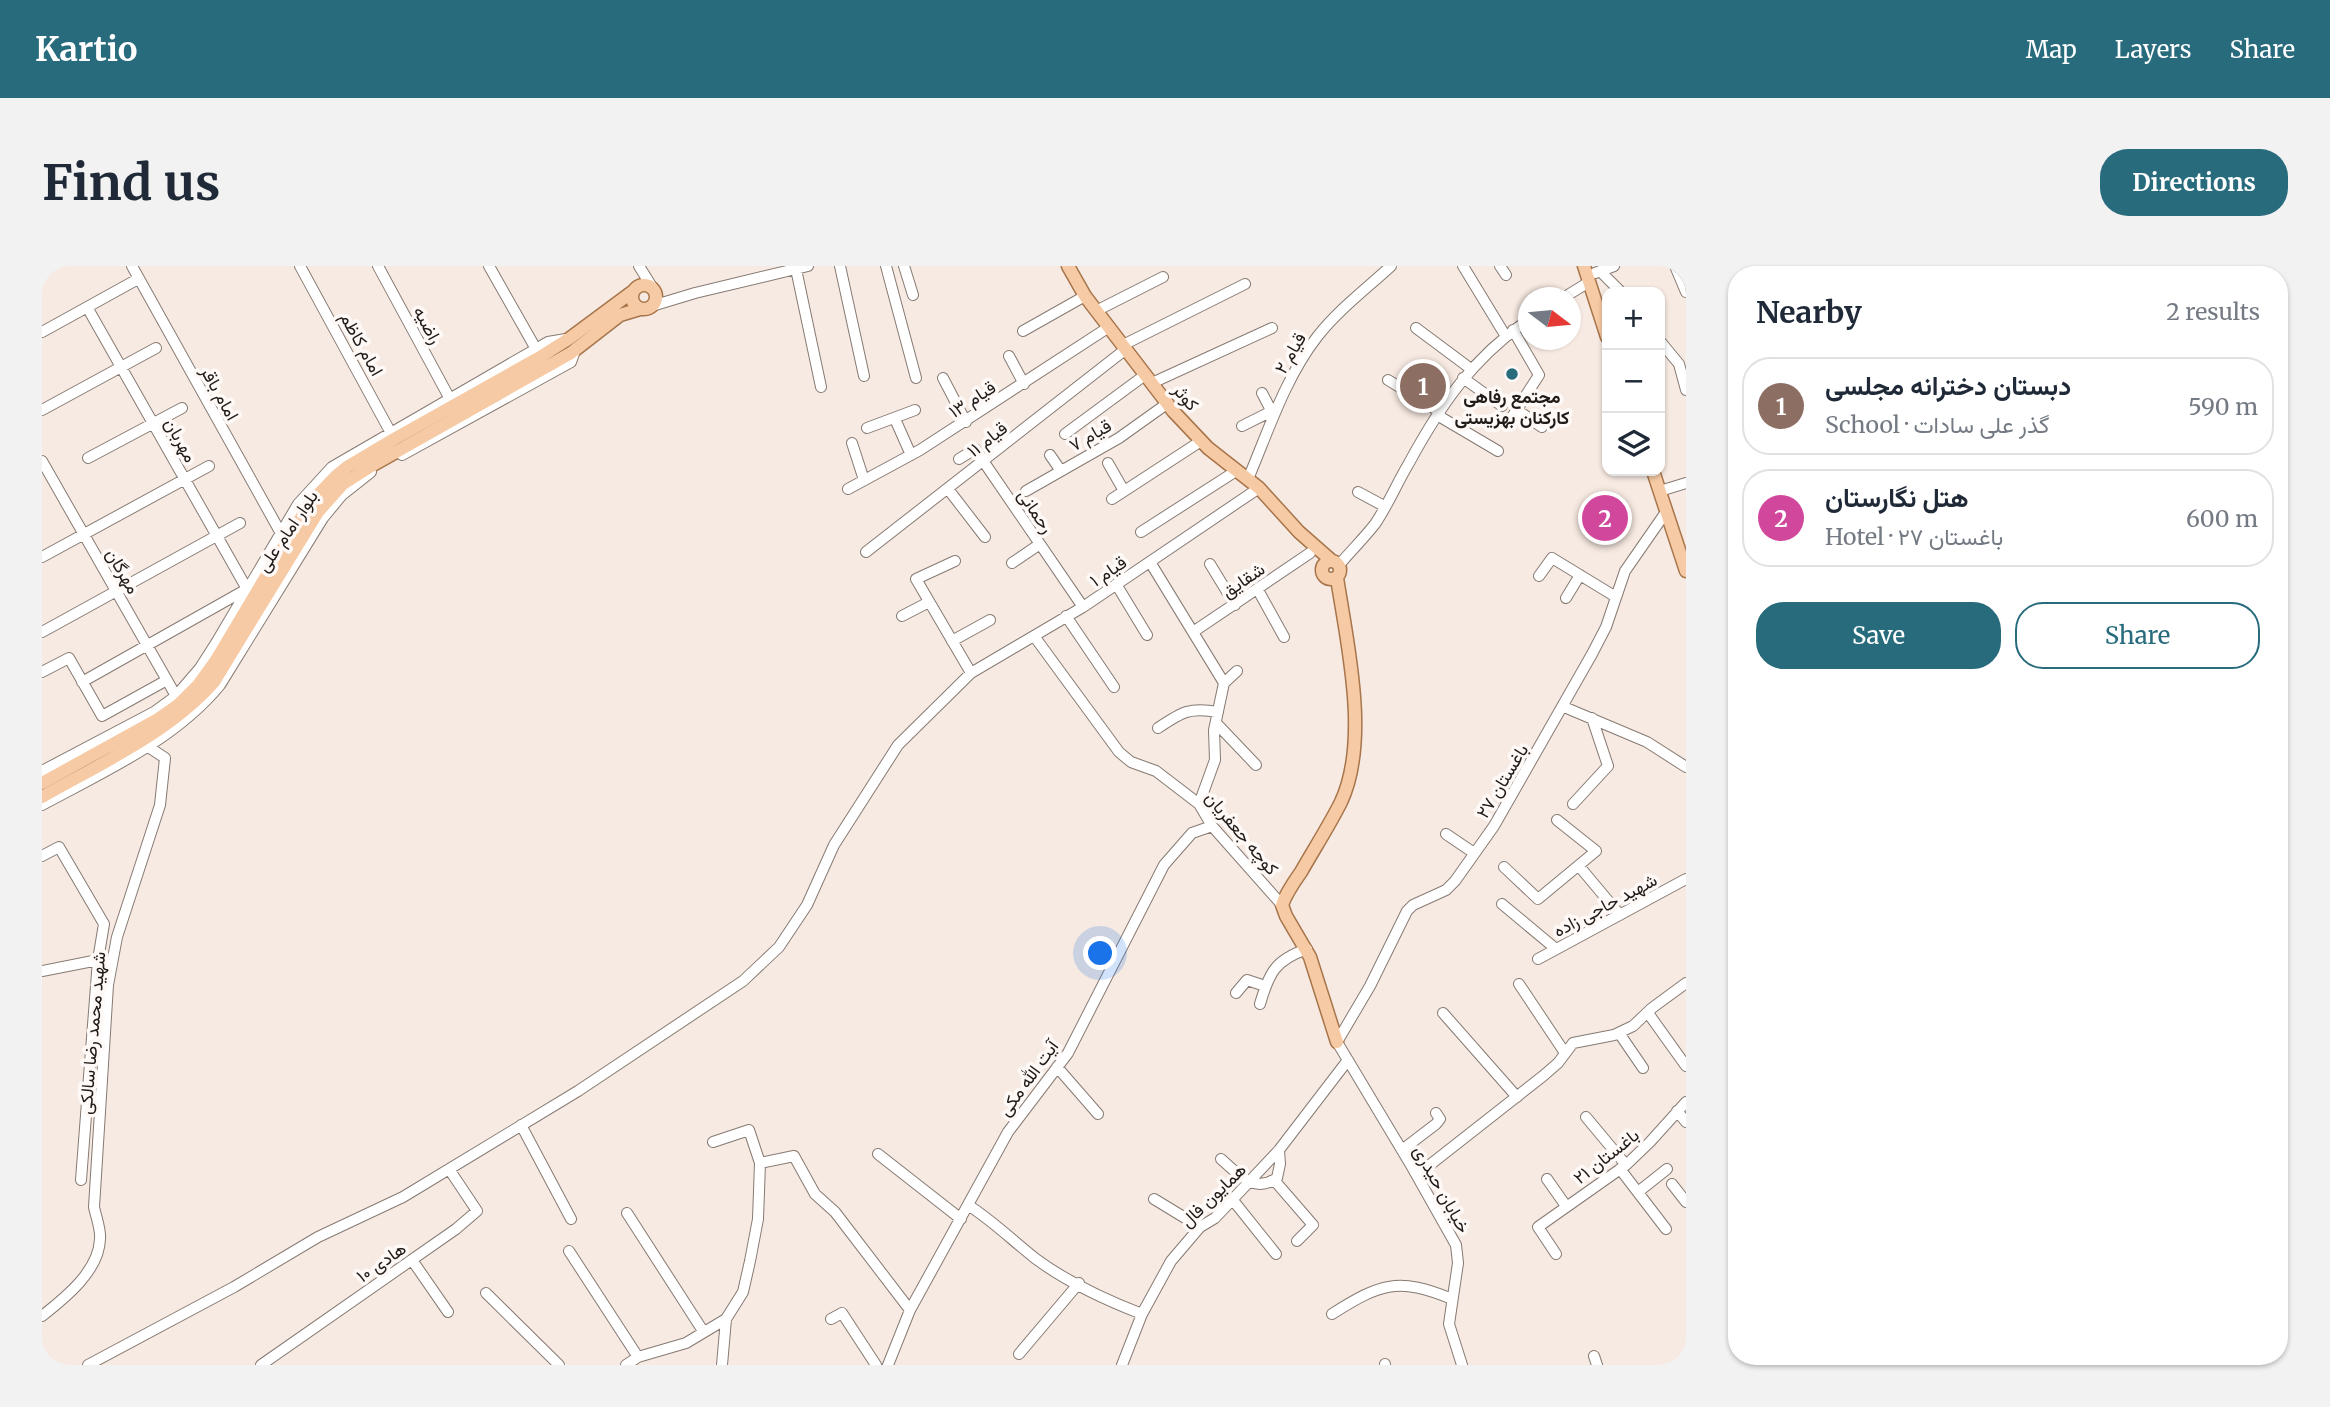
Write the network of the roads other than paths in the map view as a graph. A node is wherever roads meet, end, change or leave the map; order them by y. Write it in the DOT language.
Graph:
graph roads {
  1 [pos="131,266"];
  2 [pos="300,266"];
  3 [pos="378,266"];
  4 [pos="489,266"];
  5 [pos="762,266"];
  6 [pos="808,266"];
  7 [pos="840,266"];
  8 [pos="887,266"];
  9 [pos="904,266"];
  10 [pos="1391,266"];
  11 [pos="1463,266"];
  12 [pos="1614,266"];
  13 [pos="1675,266"];
  14 [pos="1073,267"];
  15 [pos="641,269"];
  16 [pos="796,269"];
  17 [pos="1600,271"];
  18 [pos="1586,275"];
  19 [pos="767,277"];
  20 [pos="1163,277"];
  21 [pos="138,279"];
  22 [pos="1245,284"];
  23 [pos="1616,287"];
  24 [pos="653,289"];
  25 [pos="633,290"];
  26 [pos="1686,292"];
  27 [pos="913,295"];
  28 [pos="1085,296"];
  29 [pos="670,300"];
  30 [pos="87,307"];
  31 [pos="646,307"];
  32 [pos="1096,312"];
  33 [pos="1602,322"];
  34 [pos="1109,327"];
  35 [pos="1518,327"];
  36 [pos="1272,328"];
  37 [pos="1416,328"];
  38 [pos="1023,331"];
  39 [pos="42,332"];
  40 [pos="1509,333"];
  41 [pos="573,343"];
  42 [pos="1665,346"];
  43 [pos="1124,347"];
  44 [pos="156,348"];
  45 [pos="536,349"];
  46 [pos="1009,356"];
  47 [pos="1682,362"];
  48 [pos="121,366"];
  49 [pos="1471,369"];
  50 [pos="864,376"];
  51 [pos="916,378"];
  52 [pos="1463,378"];
  53 [pos="943,379"];
  54 [pos="1149,379"];
  55 [pos="1388,380"];
  56 [pos="1024,384"];
  57 [pos="821,387"];
  58 [pos="1686,390"];
  59 [pos="1262,393"];
  60 [pos="450,399"];
  61 [pos="1168,403"];
  62 [pos="1502,406"];
  63 [pos="182,408"];
  64 [pos="42,410"];
  65 [pos="915,410"];
  66 [pos="1438,413"];
  67 [pos="1273,414"];
  68 [pos="895,419"];
  69 [pos="966,422"];
  70 [pos="154,424"];
  71 [pos="1241,426"];
  72 [pos="1542,427"];
  73 [pos="867,428"];
  74 [pos="1065,434"];
  75 [pos="1201,441"];
  76 [pos="399,443"];
  77 [pos="852,443"];
  78 [pos="1498,450"];
  79 [pos="911,455"];
  80 [pos="1051,455"];
  81 [pos="88,458"];
  82 [pos="959,459"];
  83 [pos="42,461"];
  84 [pos="984,462"];
  85 [pos="1108,463"];
  86 [pos="209,466"];
  87 [pos="1061,471"];
  88 [pos="1236,471"];
  89 [pos="1655,476"];
  90 [pos="52,479"];
  91 [pos="185,479"];
  92 [pos="1248,479"];
  93 [pos="864,480"];
  94 [pos="1686,483"];
  95 [pos="42,485"];
  96 [pos="1259,488"];
  97 [pos="848,489"];
  98 [pos="948,489"];
  99 [pos="1027,491"];
  100 [pos="1124,491"];
  101 [pos="1660,491"];
  102 [pos="1358,492"];
  103 [pos="1112,499"];
  104 [pos="1384,506"];
  105 [pos="1666,512"];
  106 [pos="240,523"];
  107 [pos="1141,532"];
  108 [pos="1299,532"];
  109 [pos="84,534"];
  110 [pos="217,536"];
  111 [pos="985,537"];
  112 [pos="287,541"];
  113 [pos="1040,544"];
  114 [pos="866,552"];
  115 [pos="1310,553"];
  116 [pos="42,557"];
  117 [pos="955,561"];
  118 [pos="1150,562"];
  119 [pos="1012,563"];
  120 [pos="1210,565"];
  121 [pos="1331,570"];
  122 [pos="1686,571"];
  123 [pos="1580,575"];
  124 [pos="1539,576"];
  125 [pos="1116,584"];
  126 [pos="247,589"];
  127 [pos="1258,590"];
  128 [pos="117,591"];
  129 [pos="1616,597"];
  130 [pos="1566,598"];
  131 [pos="929,602"];
  132 [pos="1235,605"];
  133 [pos="1083,607"];
  134 [pos="902,616"];
  135 [pos="1066,616"];
  136 [pos="990,620"];
  137 [pos="42,632"];
  138 [pos="1193,632"];
  139 [pos="1147,635"];
  140 [pos="1034,636"];
  141 [pos="1283,637"];
  142 [pos="952,641"];
  143 [pos="148,646"];
  144 [pos="1237,671"];
  145 [pos="42,672"];
  146 [pos="971,673"];
  147 [pos="167,680"];
  148 [pos="82,682"];
  149 [pos="1224,683"];
  150 [pos="1114,687"];
  151 [pos="176,696"];
  152 [pos="1564,707"];
  153 [pos="1217,717"];
  154 [pos="1592,718"];
  155 [pos="1158,727"];
  156 [pos="147,746"];
  157 [pos="1256,765"];
  158 [pos="1686,767"];
  159 [pos="42,771"];
  160 [pos="42,783"];
  161 [pos="42,797"];
  162 [pos="1199,804"];
  163 [pos="1573,804"];
  164 [pos="42,806"];
  165 [pos="1557,820"];
  166 [pos="1212,826"];
  167 [pos="1446,834"];
  168 [pos="1474,853"];
  169 [pos="42,856"];
  170 [pos="1579,866"];
  171 [pos="1504,867"];
  172 [pos="1686,879"];
  173 [pos="1502,904"];
  174 [pos="1282,905"];
  175 [pos="1620,915"];
  176 [pos="1307,949"];
  177 [pos="1556,949"];
  178 [pos="1538,959"];
  179 [pos="98,960"];
  180 [pos="42,971"];
  181 [pos="1686,983"];
  182 [pos="1520,984"];
  183 [pos="1265,986"];
  184 [pos="1236,993"];
  185 [pos="1260,1004"];
  186 [pos="1443,1013"];
  187 [pos="1648,1013"];
  188 [pos="1619,1033"];
  189 [pos="1336,1042"];
  190 [pos="1565,1053"];
  191 [pos="1348,1060"];
  192 [pos="1686,1066"];
  193 [pos="1057,1067"];
  194 [pos="1643,1068"];
  195 [pos="1517,1097"];
  196 [pos="1686,1101"];
  197 [pos="1677,1111"];
  198 [pos="1436,1113"];
  199 [pos="1098,1114"];
  200 [pos="1586,1117"];
  201 [pos="1686,1122"];
  202 [pos="521,1125"];
  203 [pos="713,1142"];
  204 [pos="1279,1150"];
  205 [pos="1402,1150"];
  206 [pos="878,1154"];
  207 [pos="1220,1159"];
  208 [pos="760,1163"];
  209 [pos="1623,1167"];
  210 [pos="449,1169"];
  211 [pos="1667,1169"];
  212 [pos="1417,1174"];
  213 [pos="81,1180"];
  214 [pos="1274,1180"];
  215 [pos="1547,1180"];
  216 [pos="1250,1183"];
  217 [pos="1672,1185"];
  218 [pos="1638,1192"];
  219 [pos="1154,1199"];
  220 [pos="1232,1199"];
  221 [pos="1686,1202"];
  222 [pos="968,1205"];
  223 [pos="1566,1206"];
  224 [pos="627,1213"];
  225 [pos="571,1219"];
  226 [pos="961,1219"];
  227 [pos="1199,1227"];
  228 [pos="1666,1229"];
  229 [pos="1297,1241"];
  230 [pos="569,1251"];
  231 [pos="1276,1254"];
  232 [pos="1556,1254"];
  233 [pos="412,1260"];
  234 [pos="1079,1283"];
  235 [pos="486,1293"];
  236 [pos="1452,1299"];
  237 [pos="910,1310"];
  238 [pos="448,1312"];
  239 [pos="1142,1314"];
  240 [pos="1332,1314"];
  241 [pos="42,1316"];
  242 [pos="726,1319"];
  243 [pos="831,1319"];
  244 [pos="702,1331"];
  245 [pos="1019,1354"];
  246 [pos="638,1357"];
  247 [pos="88,1365"];
  248 [pos="261,1365"];
  249 [pos="559,1365"];
  250 [pos="626,1365"];
  251 [pos="722,1365"];
  252 [pos="876,1365"];
  253 [pos="888,1365"];
  254 [pos="1122,1365"];
  255 [pos="1462,1365"];
  1 -- 21 [label="street, امام باقر"];
  2 -- 76 [label="street, امام کاظم"];
  3 -- 60 [label="street, راضیه"];
  4 -- 45 [label="street"];
  5 -- 19 [label="street"];
  6 -- 16 [label="street"];
  7 -- 50 [label="street"];
  8 -- 51 [label="street"];
  9 -- 27 [label="street"];
  10 -- 67 [label="street, قیام ۲"];
  11 -- 40 [label="street"];
  12 -- 17 [label="street"];
  13 -- 26 [label="street"];
  14 -- 28 [label="main road, کوثر"];
  15 -- 24 [label="street"];
  15 -- 25 [label="street"];
  16 -- 19 [label="street"];
  16 -- 57 [label="street"];
  17 -- 18 [label="street"];
  17 -- 23 [label="street"];
  18 -- 33 [label="main road"];
  19 -- 29 [label="street"];
  20 -- 32 [label="street"];
  21 -- 30 [label="street"];
  21 -- 112 [label="street, امام باقر"];
  22 -- 43 [label="street, قیام ۱۱"];
  24 -- 25 [label="main road"];
  24 -- 29 [label="street"];
  24 -- 31 [label="main road"];
  25 -- 31 [label="main road"];
  25 -- 41 [label="main road, بلوار امام علی"];
  28 -- 32 [label="main road, کوثر"];
  28 -- 38 [label="street"];
  29 -- 31 [label="street"];
  30 -- 39 [label="street"];
  30 -- 48 [label="street, مهربان"];
  31 -- 41 [label="main road, بلوار امام علی"];
  32 -- 34 [label="main road, کوثر"];
  34 -- 43 [label="main road, کوثر"];
  34 -- 56 [label="street, قیام ۱۳"];
  35 -- 40 [label="street"];
  36 -- 54 [label="street"];
  37 -- 49 [label="street"];
  40 -- 49 [label="street"];
  40 -- 72 [label="street"];
  41 -- 45 [label="street"];
  41 -- 76 [label="main road, بلوار امام علی"];
  42 -- 47 [label="street"];
  43 -- 54 [label="main road, کوثر"];
  43 -- 84 [label="street, قیام ۱۱"];
  44 -- 48 [label="street"];
  45 -- 60 [label="street"];
  46 -- 56 [label="street"];
  47 -- 58 [label="street"];
  48 -- 64 [label="street"];
  48 -- 70 [label="street, مهربان"];
  49 -- 52 [label="street"];
  52 -- 62 [label="street"];
  52 -- 66 [label="street"];
  53 -- 69 [label="street"];
  54 -- 61 [label="main road, کوثر"];
  54 -- 74 [label="street"];
  55 -- 66 [label="street"];
  56 -- 69 [label="street, قیام ۱۳"];
  59 -- 67 [label="street"];
  60 -- 76 [label="street"];
  61 -- 75 [label="main road, کوثر"];
  61 -- 87 [label="street, قیام ۷"];
  63 -- 70 [label="street"];
  65 -- 68 [label="street"];
  66 -- 78 [label="street"];
  66 -- 104 [label="street"];
  67 -- 71 [label="street"];
  67 -- 92 [label="street, قیام ۲"];
  68 -- 73 [label="street"];
  68 -- 79 [label="street"];
  69 -- 79 [label="street, قیام ۱۳"];
  70 -- 81 [label="street"];
  70 -- 91 [label="street, مهربان"];
  75 -- 88 [label="main road, کوثر"];
  75 -- 100 [label="street"];
  76 -- 112 [label="main road, بلوار امام علی"];
  76 -- 112 [label="street"];
  76 -- 156 [label="street"];
  77 -- 93 [label="street"];
  79 -- 93 [label="street, قیام ۱۳"];
  80 -- 87 [label="street"];
  82 -- 84 [label="street"];
  83 -- 90 [label="street, مهرگان"];
  84 -- 98 [label="street, قیام ۱۱"];
  84 -- 113 [label="street, رحمانی"];
  85 -- 100 [label="street"];
  86 -- 91 [label="street"];
  87 -- 99 [label="street, قیام ۷"];
  88 -- 92 [label="main road, کوثر"];
  88 -- 107 [label="street"];
  89 -- 101 [label="main road"];
  90 -- 95 [label="street"];
  90 -- 109 [label="street, مهرگان"];
  91 -- 109 [label="street"];
  91 -- 110 [label="street, مهربان"];
  92 -- 96 [label="main road, کوثر"];
  93 -- 97 [label="street, قیام ۱۳"];
  94 -- 101 [label="street"];
  96 -- 108 [label="main road, کوثر"];
  96 -- 118 [label="street, قیام ۱"];
  98 -- 111 [label="street"];
  98 -- 114 [label="street, قیام ۱۱"];
  100 -- 103 [label="street"];
  101 -- 105 [label="main road"];
  102 -- 104 [label="street"];
  104 -- 121 [label="street"];
  105 -- 122 [label="main road"];
  105 -- 129 [label="street, باغستان ۲۷"];
  106 -- 110 [label="street"];
  108 -- 115 [label="main road"];
  108 -- 121 [label="main road"];
  109 -- 116 [label="street"];
  109 -- 128 [label="street, مهرگان"];
  110 -- 126 [label="street, مهربان"];
  110 -- 128 [label="street"];
  112 -- 126 [label="street"];
  112 -- 160 [label="main road, بلوار امام علی"];
  112 -- 161 [label="main road, بلوار امام علی"];
  113 -- 119 [label="street"];
  113 -- 133 [label="street, رحمانی"];
  115 -- 121 [label="main road"];
  115 -- 127 [label="street, شقایق"];
  117 -- 131 [label="street"];
  118 -- 125 [label="street, قیام ۱"];
  118 -- 138 [label="street"];
  120 -- 132 [label="street"];
  121 -- 174 [label="main road"];
  123 -- 124 [label="street"];
  123 -- 129 [label="street"];
  123 -- 130 [label="street"];
  125 -- 133 [label="street, قیام ۱"];
  125 -- 139 [label="street"];
  126 -- 143 [label="street"];
  126 -- 151 [label="street"];
  127 -- 132 [label="street, شقایق"];
  127 -- 141 [label="street"];
  128 -- 137 [label="street"];
  128 -- 143 [label="street, مهرگان"];
  129 -- 152 [label="street, باغستان ۲۷"];
  131 -- 134 [label="street"];
  131 -- 142 [label="street"];
  132 -- 138 [label="street, شقایق"];
  133 -- 135 [label="street, قیام ۱"];
  135 -- 140 [label="street, قیام ۱"];
  135 -- 150 [label="street"];
  136 -- 142 [label="street"];
  138 -- 149 [label="street"];
  140 -- 146 [label="street, قیام ۱"];
  140 -- 162 [label="street, کوچه جعفریان"];
  142 -- 146 [label="street"];
  143 -- 147 [label="street, مهرگان"];
  143 -- 148 [label="street"];
  144 -- 149 [label="street"];
  145 -- 148 [label="street"];
  146 -- 202 [label="street, قیام ۱"];
  147 -- 148 [label="street"];
  147 -- 151 [label="street, مهرگان"];
  149 -- 153 [label="street"];
  151 -- 159 [label="street"];
  152 -- 154 [label="street"];
  152 -- 168 [label="street, باغستان ۲۷"];
  153 -- 155 [label="street"];
  153 -- 157 [label="street"];
  153 -- 162 [label="street"];
  154 -- 158 [label="street"];
  154 -- 163 [label="street"];
  156 -- 164 [label="street"];
  156 -- 241 [label="street, شهید محمد رضا سالکی"];
  162 -- 166 [label="street, کوچه جعفریان"];
  165 -- 170 [label="street"];
  166 -- 174 [label="street, کوچه جعفریان"];
  166 -- 193 [label="street, آیت الله مکی"];
  167 -- 168 [label="street"];
  168 -- 189 [label="street, باغستان ۲۷"];
  169 -- 179 [label="street"];
  170 -- 171 [label="street"];
  170 -- 175 [label="street"];
  172 -- 175 [label="street, شهید حاجی زاده"];
  173 -- 177 [label="street"];
  174 -- 176 [label="main road"];
  175 -- 177 [label="street, شهید حاجی زاده"];
  176 -- 183 [label="street"];
  176 -- 189 [label="main road"];
  177 -- 178 [label="street, شهید حاجی زاده"];
  179 -- 180 [label="street"];
  179 -- 213 [label="street"];
  181 -- 187 [label="street"];
  182 -- 190 [label="street"];
  183 -- 184 [label="street"];
  183 -- 185 [label="street"];
  186 -- 195 [label="street"];
  187 -- 188 [label="street"];
  187 -- 192 [label="street"];
  188 -- 190 [label="street"];
  188 -- 194 [label="street"];
  189 -- 191 [label="street, خیابان حیدری"];
  190 -- 195 [label="street"];
  191 -- 204 [label="street, همایون فال"];
  191 -- 205 [label="street, خیابان حیدری"];
  193 -- 199 [label="street"];
  193 -- 222 [label="street, آیت الله مکی"];
  195 -- 212 [label="street"];
  196 -- 197 [label="street, باغستان ۲۱"];
  197 -- 201 [label="street"];
  197 -- 209 [label="street, باغستان ۲۱"];
  198 -- 205 [label="street"];
  200 -- 209 [label="street"];
  202 -- 210 [label="street, قیام ۱"];
  202 -- 225 [label="street"];
  203 -- 208 [label="street"];
  204 -- 214 [label="street"];
  204 -- 216 [label="street, همایون فال"];
  205 -- 212 [label="street, خیابان حیدری"];
  206 -- 226 [label="street"];
  207 -- 216 [label="street"];
  208 -- 237 [label="street"];
  208 -- 242 [label="street"];
  209 -- 218 [label="street"];
  209 -- 223 [label="street, باغستان ۲۱"];
  210 -- 233 [label="street, هادی ۱۰"];
  210 -- 247 [label="street, قیام ۱"];
  211 -- 218 [label="street"];
  212 -- 236 [label="street, خیابان حیدری"];
  214 -- 216 [label="street"];
  214 -- 229 [label="street"];
  215 -- 223 [label="street"];
  216 -- 220 [label="street, همایون فال"];
  217 -- 221 [label="street"];
  218 -- 228 [label="street"];
  219 -- 227 [label="street"];
  220 -- 227 [label="street, همایون فال"];
  220 -- 231 [label="street"];
  222 -- 226 [label="street, آیت الله مکی"];
  222 -- 234 [label="street"];
  223 -- 232 [label="street, باغستان ۲۱"];
  224 -- 244 [label="street"];
  226 -- 237 [label="street, آیت الله مکی"];
  227 -- 239 [label="street, همایون فال"];
  230 -- 246 [label="street"];
  233 -- 238 [label="street"];
  233 -- 248 [label="street, هادی ۱۰"];
  234 -- 239 [label="street"];
  234 -- 245 [label="street"];
  235 -- 249 [label="street"];
  236 -- 240 [label="street"];
  236 -- 255 [label="street, خیابان حیدری"];
  237 -- 253 [label="street, آیت الله مکی"];
  239 -- 254 [label="street, همایون فال"];
  242 -- 244 [label="street"];
  242 -- 251 [label="street"];
  243 -- 252 [label="street"];
  244 -- 246 [label="street"];
  246 -- 250 [label="street"];
}
